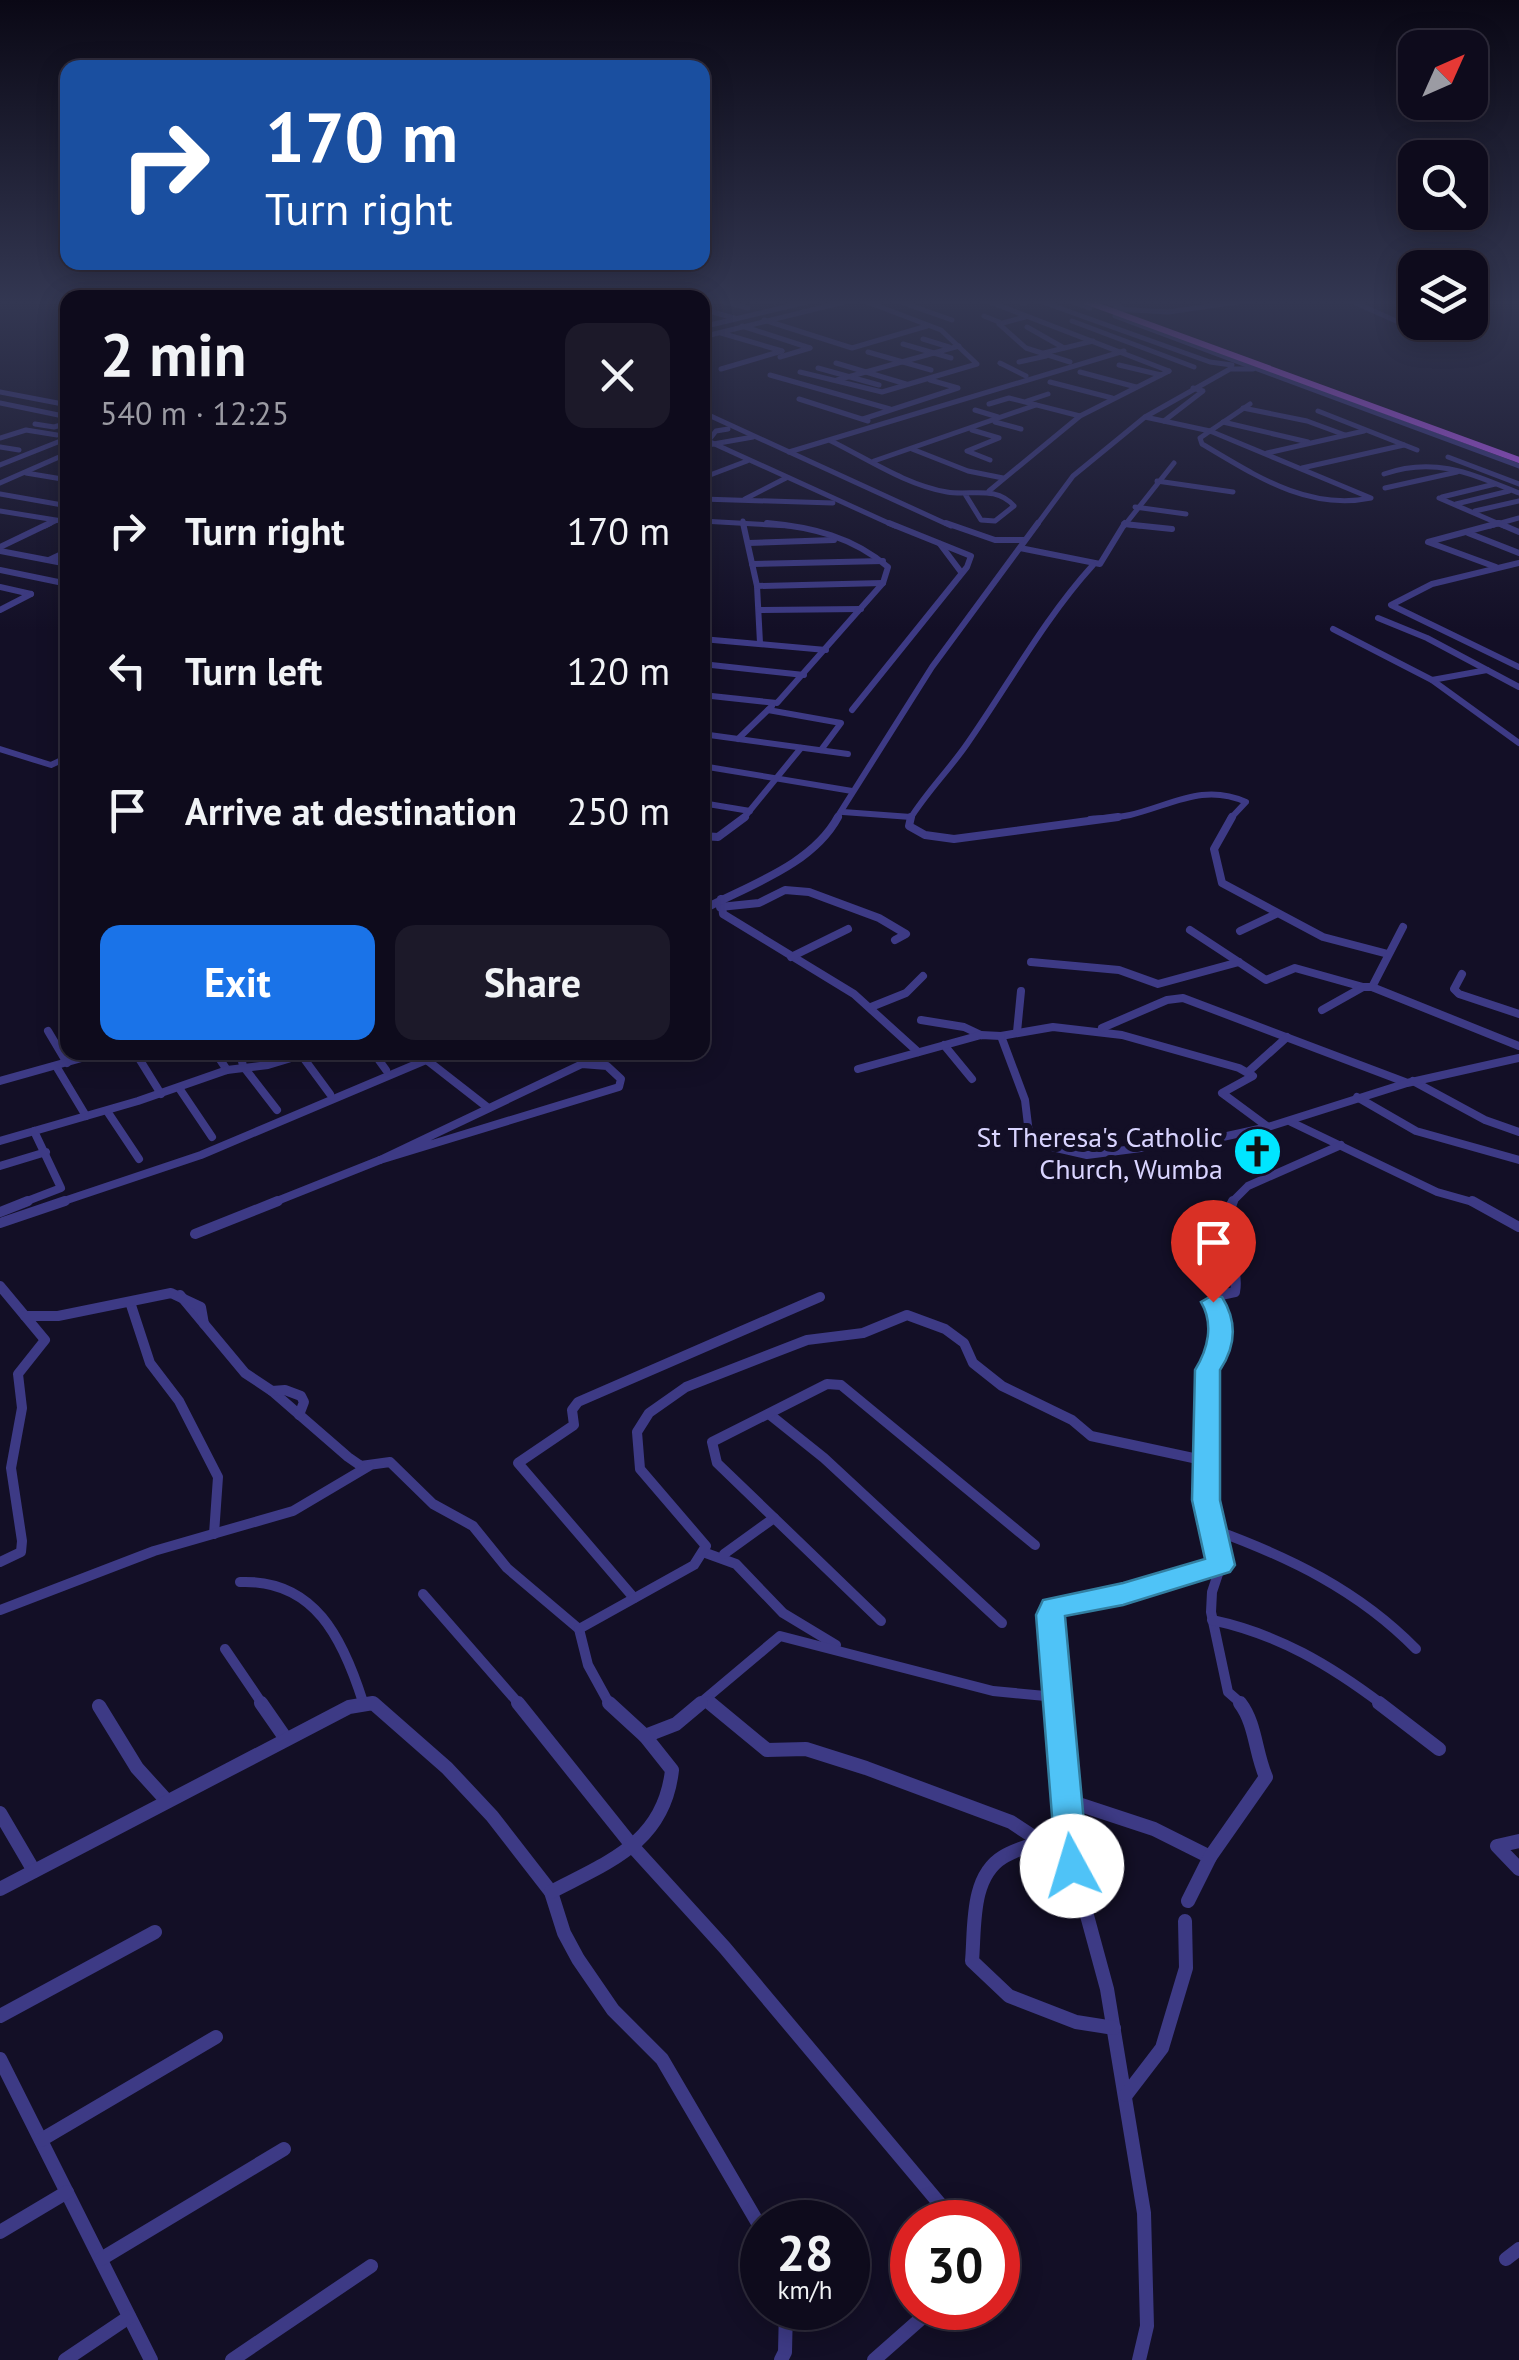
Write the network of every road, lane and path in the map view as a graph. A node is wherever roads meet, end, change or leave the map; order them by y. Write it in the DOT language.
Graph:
graph roads {
  1 [pos="20,410"];
  2 [pos="33,410"];
  3 [pos="832,410"];
  4 [pos="892,410"];
  5 [pos="929,410"];
  6 [pos="974,410"];
  7 [pos="1022,410"];
  8 [pos="1057,410"];
  9 [pos="1090,410"];
  10 [pos="1156,410"];
  11 [pos="1178,410"];
  12 [pos="1239,410"];
  13 [pos="1253,410"];
  14 [pos="1372,410"];
  15 [pos="1386,410"];
  16 [pos="1318,411"];
  17 [pos="8,414"];
  18 [pos="710,416"];
  19 [pos="1080,416"];
  20 [pos="1144,417"];
  21 [pos="60,418"];
  22 [pos="1000,418"];
  23 [pos="863,420"];
  24 [pos="992,421"];
  25 [pos="1164,421"];
  26 [pos="1222,422"];
  27 [pos="35,424"];
  28 [pos="60,425"];
  29 [pos="884,426"];
  30 [pos="728,429"];
  31 [pos="970,429"];
  32 [pos="1021,429"];
  33 [pos="1368,430"];
  34 [pos="1210,431"];
  35 [pos="57,434"];
  36 [pos="710,436"];
  37 [pos="756,436"];
  38 [pos="1346,436"];
  39 [pos="1,437"];
  40 [pos="60,441"];
  41 [pos="710,442"];
  42 [pos="831,442"];
  43 [pos="1312,443"];
  44 [pos="714,444"];
  45 [pos="1404,444"];
  46 [pos="710,445"];
  47 [pos="0,446"];
  48 [pos="912,449"];
  49 [pos="19,450"];
  50 [pos="1417,450"];
  51 [pos="789,452"];
  52 [pos="1264,454"];
  53 [pos="60,457"];
  54 [pos="1448,457"];
  55 [pos="990,460"];
  56 [pos="748,461"];
  57 [pos="874,461"];
  58 [pos="1174,463"];
  59 [pos="1519,463"];
  60 [pos="0,465"];
  61 [pos="1299,468"];
  62 [pos="24,472"];
  63 [pos="1459,472"];
  64 [pos="1384,474"];
  65 [pos="710,475"];
  66 [pos="786,478"];
  67 [pos="1003,478"];
  68 [pos="60,479"];
  69 [pos="1157,481"];
  70 [pos="1217,482"];
  71 [pos="0,483"];
  72 [pos="1496,484"];
  73 [pos="1519,484"];
  74 [pos="1210,488"];
  75 [pos="1385,488"];
  76 [pos="989,491"];
  77 [pos="1233,492"];
  78 [pos="1515,492"];
  79 [pos="0,494"];
  80 [pos="965,494"];
  81 [pos="710,498"];
  82 [pos="745,499"];
  83 [pos="1519,501"];
  84 [pos="836,502"];
  85 [pos="52,503"];
  86 [pos="60,504"];
  87 [pos="1456,504"];
  88 [pos="1136,507"];
  89 [pos="2,512"];
  90 [pos="1472,512"];
  91 [pos="1186,514"];
  92 [pos="27,515"];
  93 [pos="1519,518"];
  94 [pos="58,520"];
  95 [pos="743,520"];
  96 [pos="710,521"];
  97 [pos="1500,523"];
  98 [pos="1124,524"];
  99 [pos="1172,529"];
  100 [pos="1466,532"];
  101 [pos="1519,532"];
  102 [pos="842,540"];
  103 [pos="748,542"];
  104 [pos="940,544"];
  105 [pos="1022,544"];
  106 [pos="0,549"];
  107 [pos="1519,553"];
  108 [pos="60,555"];
  109 [pos="49,560"];
  110 [pos="883,561"];
  111 [pos="60,562"];
  112 [pos="1519,563"];
  113 [pos="752,564"];
  114 [pos="1094,565"];
  115 [pos="1498,568"];
  116 [pos="0,570"];
  117 [pos="961,572"];
  118 [pos="60,582"];
  119 [pos="883,583"];
  120 [pos="757,586"];
  121 [pos="0,587"];
  122 [pos="861,609"];
  123 [pos="0,610"];
  124 [pos="759,610"];
  125 [pos="1378,618"];
  126 [pos="1333,629"];
  127 [pos="710,640"];
  128 [pos="760,644"];
  129 [pos="826,650"];
  130 [pos="710,665"];
  131 [pos="1519,668"];
  132 [pos="1487,670"];
  133 [pos="804,675"];
  134 [pos="1432,680"];
  135 [pos="1519,687"];
  136 [pos="710,696"];
  137 [pos="770,707"];
  138 [pos="852,710"];
  139 [pos="710,735"];
  140 [pos="738,739"];
  141 [pos="1519,743"];
  142 [pos="800,748"];
  143 [pos="821,750"];
  144 [pos="0,752"];
  145 [pos="848,754"];
  146 [pos="60,761"];
  147 [pos="710,767"];
  148 [pos="776,778"];
  149 [pos="852,791"];
  150 [pos="710,804"];
  151 [pos="750,811"];
  152 [pos="843,812"];
  153 [pos="912,817"];
  154 [pos="710,835"];
  155 [pos="721,903"];
  156 [pos="710,907"];
  157 [pos="1276,914"];
  158 [pos="1403,928"];
  159 [pos="848,929"];
  160 [pos="1190,930"];
  161 [pos="1240,930"];
  162 [pos="895,940"];
  163 [pos="1388,954"];
  164 [pos="790,957"];
  165 [pos="1030,962"];
  166 [pos="1238,962"];
  167 [pos="1462,974"];
  168 [pos="923,976"];
  169 [pos="1367,987"];
  170 [pos="1021,991"];
  171 [pos="871,1007"];
  172 [pos="1322,1010"];
  173 [pos="1519,1014"];
  174 [pos="921,1020"];
  175 [pos="1098,1029"];
  176 [pos="48,1031"];
  177 [pos="1017,1032"];
  178 [pos="981,1035"];
  179 [pos="1001,1036"];
  180 [pos="1287,1038"];
  181 [pos="944,1045"];
  182 [pos="1519,1046"];
  183 [pos="60,1051"];
  184 [pos="918,1052"];
  185 [pos="74,1060"];
  186 [pos="140,1060"];
  187 [pos="220,1060"];
  188 [pos="242,1060"];
  189 [pos="285,1060"];
  190 [pos="310,1060"];
  191 [pos="379,1060"];
  192 [pos="1518,1060"];
  193 [pos="428,1061"];
  194 [pos="67,1062"];
  195 [pos="56,1066"];
  196 [pos="243,1066"];
  197 [pos="858,1068"];
  198 [pos="226,1070"];
  199 [pos="386,1070"];
  200 [pos="1248,1072"];
  201 [pos="972,1079"];
  202 [pos="0,1081"];
  203 [pos="1410,1082"];
  204 [pos="179,1088"];
  205 [pos="162,1094"];
  206 [pos="330,1094"];
  207 [pos="1357,1098"];
  208 [pos="486,1107"];
  209 [pos="278,1110"];
  210 [pos="108,1111"];
  211 [pos="86,1116"];
  212 [pos="1291,1122"];
  213 [pos="1268,1128"];
  214 [pos="34,1131"];
  215 [pos="1519,1132"];
  216 [pos="212,1137"];
  217 [pos="1,1139"];
  218 [pos="1342,1145"];
  219 [pos="46,1152"];
  220 [pos="139,1159"];
  221 [pos="380,1160"];
  222 [pos="1519,1160"];
  223 [pos="0,1166"];
  224 [pos="0,1212"];
  225 [pos="0,1223"];
  226 [pos="1519,1227"];
  227 [pos="195,1234"];
  228 [pos="0,1286"];
  229 [pos="820,1297"];
  230 [pos="130,1302"];
  231 [pos="25,1316"];
  232 [pos="769,1414"];
  233 [pos="1208,1460"];
  234 [pos="371,1464"];
  235 [pos="774,1518"];
  236 [pos="1212,1529"];
  237 [pos="214,1534"];
  238 [pos="1035,1545"];
  239 [pos="703,1552"];
  240 [pos="724,1554"];
  241 [pos="0,1562"];
  242 [pos="1220,1565"];
  243 [pos="240,1582"];
  244 [pos="423,1594"];
  245 [pos="634,1598"];
  246 [pos="0,1610"];
  247 [pos="1212,1620"];
  248 [pos="881,1621"];
  249 [pos="1002,1623"];
  250 [pos="578,1629"];
  251 [pos="225,1649"];
  252 [pos="1416,1649"];
  253 [pos="862,1657"];
  254 [pos="1056,1698"];
  255 [pos="706,1699"];
  256 [pos="364,1702"];
  257 [pos="99,1706"];
  258 [pos="645,1736"];
  259 [pos="286,1738"];
  260 [pos="1440,1748"];
  261 [pos="1066,1800"];
  262 [pos="167,1801"];
  263 [pos="0,1814"];
  264 [pos="1519,1841"];
  265 [pos="1040,1842"];
  266 [pos="634,1848"];
  267 [pos="1070,1853"];
  268 [pos="1210,1858"];
  269 [pos="1519,1869"];
  270 [pos="34,1871"];
  271 [pos="0,1889"];
  272 [pos="552,1892"];
  273 [pos="1188,1901"];
  274 [pos="1185,1921"];
  275 [pos="155,1932"];
  276 [pos="0,2016"];
  277 [pos="1114,2028"];
  278 [pos="216,2037"];
  279 [pos="2,2069"];
  280 [pos="1126,2095"];
  281 [pos="42,2140"];
  282 [pos="284,2149"];
  283 [pos="67,2192"];
  284 [pos="744,2200"];
  285 [pos="937,2200"];
  286 [pos="0,2232"];
  287 [pos="100,2258"];
  288 [pos="371,2266"];
  289 [pos="130,2317"];
  290 [pos="786,2330"];
  291 [pos="908,2330"];
  292 [pos="65,2360"];
  293 [pos="151,2360"];
  294 [pos="232,2360"];
  295 [pos="781,2360"];
  296 [pos="874,2360"];
  297 [pos="1139,2360"];
  1 -- 17 [label="street"];
  2 -- 21 [label="street"];
  3 -- 23 [label="street"];
  4 -- 23 [label="street"];
  5 -- 29 [label="street"];
  6 -- 22 [label="street"];
  7 -- 22 [label="street"];
  8 -- 19 [label="street"];
  9 -- 19 [label="street"];
  10 -- 20 [label="street"];
  11 -- 25 [label="street"];
  12 -- 26 [label="street"];
  13 -- 38 [label="street"];
  14 -- 59 [label="street"];
  15 -- 59 [label="main road"];
  16 -- 33 [label="street"];
  18 -- 37 [label="street"];
  19 -- 67 [label="street"];
  20 -- 25 [label="street"];
  20 -- 105 [label="street"];
  22 -- 24 [label="street"];
  23 -- 29 [label="street"];
  24 -- 31 [label="street"];
  24 -- 32 [label="street"];
  25 -- 34 [label="street"];
  26 -- 34 [label="street"];
  26 -- 43 [label="street"];
  27 -- 28 [label="street"];
  29 -- 42 [label="street"];
  30 -- 36 [label="street"];
  31 -- 48 [label="street"];
  31 -- 55 [label="street"];
  33 -- 38 [label="street"];
  33 -- 45 [label="street"];
  34 -- 52 [label="street"];
  34 -- 61 [label="street"];
  35 -- 39 [label="street"];
  37 -- 44 [label="street"];
  37 -- 51 [label="street"];
  38 -- 43 [label="street"];
  40 -- 60 [label="street"];
  41 -- 44 [label="street"];
  42 -- 51 [label="street"];
  42 -- 57 [label="street"];
  43 -- 52 [label="street"];
  44 -- 46 [label="street"];
  44 -- 56 [label="street"];
  45 -- 50 [label="street"];
  45 -- 61 [label="street"];
  47 -- 49 [label="street"];
  48 -- 57 [label="street"];
  48 -- 67 [label="street"];
  51 -- 105 [label="street"];
  52 -- 61 [label="street"];
  53 -- 62 [label="street"];
  54 -- 73 [label="street"];
  56 -- 65 [label="street"];
  56 -- 66 [label="street"];
  57 -- 80 [label="street"];
  58 -- 69 [label="street"];
  62 -- 68 [label="street"];
  62 -- 71 [label="street"];
  63 -- 64 [label="street"];
  63 -- 72 [label="street"];
  63 -- 75 [label="street"];
  66 -- 82 [label="street"];
  66 -- 84 [label="street"];
  67 -- 76 [label="street"];
  69 -- 74 [label="street"];
  69 -- 88 [label="street"];
  70 -- 74 [label="street"];
  72 -- 78 [label="street"];
  72 -- 87 [label="street"];
  74 -- 77 [label="street"];
  76 -- 80 [label="street"];
  76 -- 80 [label="street"];
  78 -- 87 [label="street"];
  79 -- 85 [label="street"];
  81 -- 82 [label="street"];
  82 -- 84 [label="street"];
  83 -- 90 [label="street"];
  84 -- 104 [label="street"];
  85 -- 86 [label="street"];
  85 -- 92 [label="street"];
  87 -- 90 [label="street"];
  88 -- 91 [label="street"];
  88 -- 98 [label="street"];
  89 -- 92 [label="street"];
  90 -- 97 [label="street"];
  92 -- 94 [label="street"];
  93 -- 97 [label="street"];
  94 -- 106 [label="street"];
  95 -- 96 [label="street"];
  95 -- 102 [label="street"];
  95 -- 103 [label="street"];
  97 -- 100 [label="street"];
  97 -- 101 [label="street"];
  98 -- 99 [label="street"];
  98 -- 114 [label="street"];
  100 -- 107 [label="street"];
  100 -- 115 [label="street"];
  102 -- 103 [label="street"];
  102 -- 110 [label="street"];
  103 -- 113 [label="street"];
  104 -- 117 [label="street"];
  104 -- 117 [label="street"];
  105 -- 114 [label="street"];
  105 -- 149 [label="street"];
  106 -- 109 [label="street"];
  108 -- 109 [label="street"];
  109 -- 111 [label="street"];
  110 -- 113 [label="street"];
  110 -- 119 [label="street"];
  112 -- 115 [label="street"];
  113 -- 120 [label="street"];
  114 -- 153 [label="street"];
  115 -- 131 [label="street"];
  116 -- 118 [label="street"];
  117 -- 138 [label="street"];
  119 -- 120 [label="street"];
  119 -- 122 [label="street"];
  120 -- 124 [label="street"];
  121 -- 123 [label="street"];
  122 -- 124 [label="street"];
  122 -- 129 [label="street"];
  124 -- 128 [label="street"];
  125 -- 132 [label="street"];
  126 -- 134 [label="street"];
  127 -- 128 [label="street"];
  128 -- 129 [label="street"];
  129 -- 133 [label="street"];
  130 -- 133 [label="street"];
  132 -- 134 [label="street"];
  132 -- 135 [label="street"];
  133 -- 137 [label="street"];
  134 -- 141 [label="street"];
  136 -- 137 [label="street"];
  137 -- 140 [label="street"];
  137 -- 143 [label="street"];
  139 -- 140 [label="street"];
  140 -- 142 [label="street"];
  142 -- 143 [label="street"];
  142 -- 148 [label="street"];
  143 -- 145 [label="street"];
  144 -- 146 [label="street"];
  147 -- 148 [label="street"];
  148 -- 149 [label="street"];
  148 -- 151 [label="street"];
  149 -- 152 [label="street"];
  150 -- 151 [label="street"];
  151 -- 154 [label="street"];
  152 -- 153 [label="street"];
  152 -- 155 [label="street"];
  153 -- 157 [label="street"];
  155 -- 156 [label="street"];
  155 -- 162 [label="street"];
  155 -- 164 [label="street"];
  157 -- 161 [label="street"];
  157 -- 163 [label="street"];
  158 -- 163 [label="street"];
  159 -- 164 [label="street"];
  160 -- 166 [label="street"];
  163 -- 169 [label="street"];
  164 -- 171 [label="street"];
  165 -- 166 [label="street"];
  166 -- 169 [label="street"];
  167 -- 173 [label="street"];
  168 -- 171 [label="street"];
  169 -- 172 [label="street"];
  169 -- 182 [label="street"];
  170 -- 177 [label="street"];
  171 -- 184 [label="street"];
  174 -- 178 [label="street"];
  175 -- 177 [label="street"];
  175 -- 180 [label="street"];
  175 -- 200 [label="street"];
  176 -- 183 [label="street"];
  177 -- 179 [label="street"];
  178 -- 179 [label="street"];
  178 -- 181 [label="street"];
  179 -- 213 [label="street"];
  180 -- 200 [label="street"];
  180 -- 203 [label="street"];
  181 -- 184 [label="street"];
  181 -- 201 [label="street"];
  184 -- 197 [label="street"];
  185 -- 194 [label="street"];
  186 -- 205 [label="street"];
  187 -- 198 [label="street"];
  188 -- 196 [label="street"];
  189 -- 196 [label="street"];
  190 -- 206 [label="street"];
  191 -- 199 [label="street"];
  192 -- 203 [label="street"];
  193 -- 208 [label="street"];
  193 -- 225 [label="street"];
  194 -- 195 [label="street"];
  195 -- 202 [label="street"];
  195 -- 211 [label="street"];
  196 -- 198 [label="street"];
  196 -- 209 [label="street"];
  198 -- 204 [label="street"];
  200 -- 213 [label="street"];
  203 -- 207 [label="street"];
  203 -- 215 [label="street"];
  204 -- 205 [label="street"];
  204 -- 216 [label="street"];
  205 -- 210 [label="street"];
  207 -- 212 [label="street"];
  207 -- 222 [label="street"];
  208 -- 221 [label="street"];
  208 -- 221 [label="street"];
  210 -- 211 [label="street"];
  210 -- 220 [label="street"];
  211 -- 214 [label="street"];
  212 -- 213 [label="street"];
  212 -- 218 [label="street"];
  214 -- 217 [label="street"];
  214 -- 219 [label="street"];
  218 -- 226 [label="street"];
  218 -- 233 [label="street"];
  219 -- 223 [label="street"];
  219 -- 224 [label="street"];
  221 -- 227 [label="street"];
  228 -- 231 [label="street"];
  229 -- 245 [label="street"];
  230 -- 231 [label="street"];
  230 -- 234 [label="street"];
  230 -- 237 [label="street"];
  231 -- 241 [label="street"];
  232 -- 235 [label="street"];
  232 -- 238 [label="street"];
  232 -- 249 [label="street"];
  233 -- 236 [label="street"];
  233 -- 239 [label="street"];
  234 -- 237 [label="street"];
  234 -- 250 [label="street"];
  235 -- 240 [label="street"];
  235 -- 248 [label="street"];
  236 -- 242 [label="street"];
  236 -- 252 [label="street"];
  237 -- 246 [label="street"];
  239 -- 240 [label="street"];
  239 -- 245 [label="street"];
  240 -- 253 [label="street"];
  242 -- 247 [label="street"];
  242 -- 254 [label="street"];
  243 -- 256 [label="street"];
  244 -- 266 [label="street"];
  245 -- 250 [label="street"];
  247 -- 260 [label="street"];
  247 -- 268 [label="street"];
  250 -- 258 [label="street"];
  251 -- 259 [label="street"];
  253 -- 254 [label="street"];
  253 -- 255 [label="street"];
  254 -- 261 [label="street"];
  255 -- 258 [label="street"];
  255 -- 265 [label="street"];
  256 -- 259 [label="street"];
  256 -- 272 [label="street"];
  257 -- 262 [label="street"];
  258 -- 266 [label="street"];
  259 -- 262 [label="street"];
  261 -- 267 [label="street"];
  261 -- 268 [label="street"];
  262 -- 270 [label="street"];
  263 -- 270 [label="street"];
  264 -- 269 [label="street"];
  265 -- 267 [label="street"];
  265 -- 277 [label="street"];
  266 -- 272 [label="street"];
  266 -- 285 [label="street"];
  267 -- 277 [label="street"];
  268 -- 273 [label="street"];
  270 -- 271 [label="street"];
  272 -- 284 [label="street"];
  274 -- 280 [label="street"];
  275 -- 276 [label="street"];
  277 -- 280 [label="street"];
  278 -- 281 [label="street"];
  279 -- 281 [label="street"];
  280 -- 297 [label="street"];
  281 -- 283 [label="street"];
  282 -- 287 [label="street"];
  283 -- 286 [label="street"];
  283 -- 287 [label="street"];
  287 -- 289 [label="street"];
  288 -- 294 [label="street"];
  289 -- 292 [label="street"];
  289 -- 293 [label="street"];
  290 -- 295 [label="street"];
  291 -- 296 [label="street"];
}
